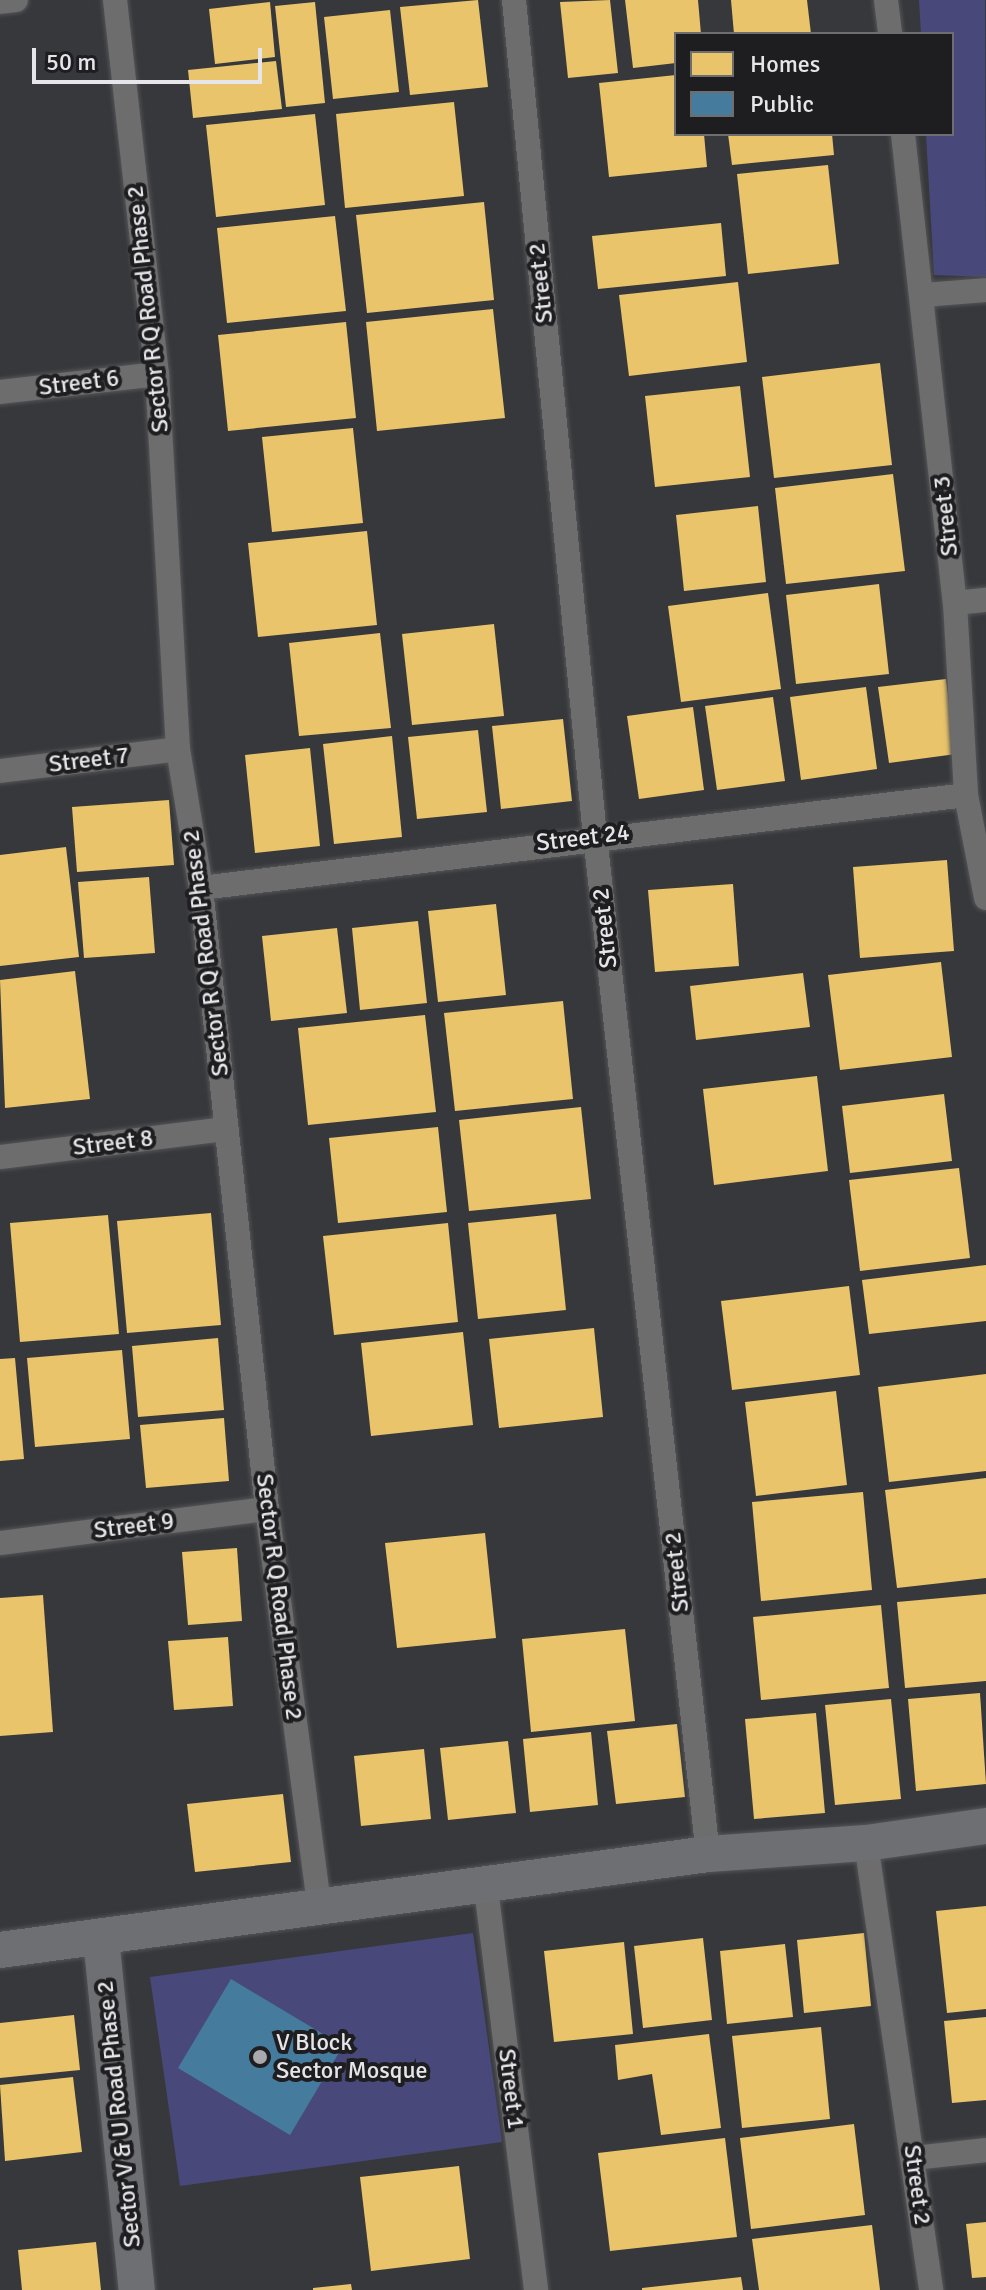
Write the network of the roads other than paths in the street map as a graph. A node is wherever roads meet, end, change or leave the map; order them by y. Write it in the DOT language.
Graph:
graph roads {
  1 [pos="16,0"];
  2 [pos="115,0"];
  3 [pos="514,0"];
  4 [pos="886,0"];
  5 [pos="0,2"];
  6 [pos="890,32"];
  7 [pos="903,136"];
  8 [pos="986,290"];
  9 [pos="923,295"];
  10 [pos="157,374"];
  11 [pos="0,392"];
  12 [pos="986,600"];
  13 [pos="955,603"];
  14 [pos="178,749"];
  15 [pos="0,771"];
  16 [pos="966,795"];
  17 [pos="595,836"];
  18 [pos="201,888"];
  19 [pos="986,898"];
  20 [pos="226,1129"];
  21 [pos="0,1157"];
  22 [pos="267,1509"];
  23 [pos="0,1543"];
  24 [pos="986,1826"];
  25 [pos="866,1843"];
  26 [pos="708,1854"];
  27 [pos="486,1888"];
  28 [pos="319,1905"];
  29 [pos="101,1938"];
  30 [pos="0,1950"];
  31 [pos="986,2150"];
  32 [pos="914,2158"];
  33 [pos="137,2290"];
  34 [pos="536,2290"];
  35 [pos="931,2290"];
  1 -- 5 [label="street"];
  2 -- 10 [label="street, Sector R Q Road Phase 2"];
  3 -- 17 [label="street, Street 2"];
  4 -- 6 [label="street"];
  7 -- 9 [label="street, Street 3"];
  8 -- 9 [label="street"];
  9 -- 13 [label="street, Street 3"];
  10 -- 11 [label="street, Street 6"];
  10 -- 14 [label="street, Sector R Q Road Phase 2"];
  12 -- 13 [label="street"];
  13 -- 16 [label="street, Street 3"];
  14 -- 15 [label="street, Street 7"];
  14 -- 18 [label="street, Sector R Q Road Phase 2"];
  16 -- 17 [label="street, Street 24"];
  16 -- 19 [label="street, Street 3"];
  17 -- 18 [label="street, Street 24"];
  17 -- 26 [label="street, Street 2"];
  18 -- 20 [label="street, Sector R Q Road Phase 2"];
  20 -- 21 [label="street, Street 8"];
  20 -- 22 [label="street, Sector R Q Road Phase 2"];
  22 -- 23 [label="street, Street 9"];
  22 -- 28 [label="street, Sector R Q Road Phase 2"];
  24 -- 25 [label="street"];
  25 -- 26 [label="street"];
  25 -- 32 [label="street, Street 2"];
  26 -- 27 [label="street"];
  27 -- 28 [label="street"];
  27 -- 34 [label="street, Street 1"];
  28 -- 29 [label="street"];
  29 -- 30 [label="street"];
  29 -- 33 [label="street, Sector V & U Road Phase 2"];
  31 -- 32 [label="street"];
  32 -- 35 [label="street, Street 2"];
}
